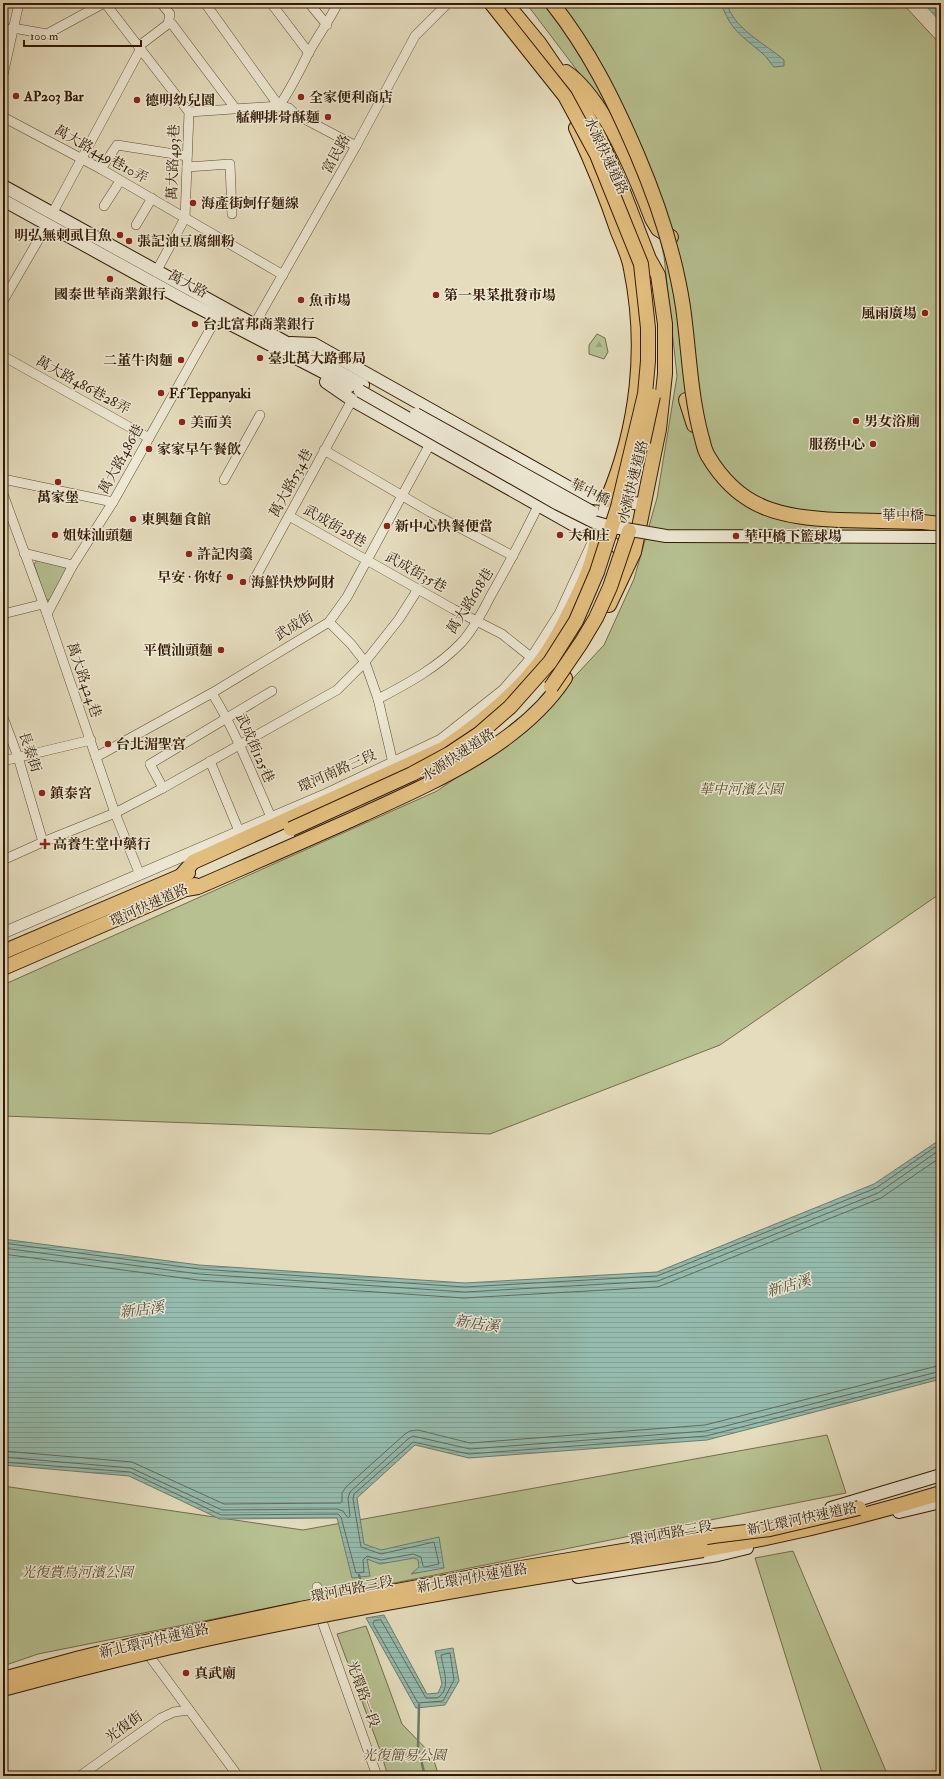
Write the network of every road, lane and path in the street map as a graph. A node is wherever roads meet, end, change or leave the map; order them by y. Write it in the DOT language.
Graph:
graph roads {
  1 [pos="19,3"];
  2 [pos="105,3"];
  3 [pos="161,3"];
  4 [pos="205,3"];
  5 [pos="271,3"];
  6 [pos="309,3"];
  7 [pos="338,3"];
  8 [pos="448,3"];
  9 [pos="491,3"];
  10 [pos="506,3"];
  11 [pos="552,3"];
  12 [pos="172,24"];
  13 [pos="327,25"];
  14 [pos="13,28"];
  15 [pos="3,32"];
  16 [pos="140,47"];
  17 [pos="309,53"];
  18 [pos="552,63"];
  19 [pos="3,75"];
  20 [pos="565,96"];
  21 [pos="279,106"];
  22 [pos="235,108"];
  23 [pos="189,112"];
  24 [pos="3,117"];
  25 [pos="356,146"];
  26 [pos="187,156"];
  27 [pos="81,160"];
  28 [pos="187,167"];
  29 [pos="101,169"];
  30 [pos="120,180"];
  31 [pos="3,186"];
  32 [pos="152,198"];
  33 [pos="3,200"];
  34 [pos="104,206"];
  35 [pos="232,214"];
  36 [pos="185,218"];
  37 [pos="49,219"];
  38 [pos="136,225"];
  39 [pos="671,237"];
  40 [pos="649,259"];
  41 [pos="156,272"];
  42 [pos="283,275"];
  43 [pos="3,301"];
  44 [pos="217,317"];
  45 [pos="254,325"];
  46 [pos="286,348"];
  47 [pos="3,356"];
  48 [pos="359,392"];
  49 [pos="686,400"];
  50 [pos="260,415"];
  51 [pos="149,438"];
  52 [pos="430,444"];
  53 [pos="324,450"];
  54 [pos="707,454"];
  55 [pos="3,479"];
  56 [pos="224,480"];
  57 [pos="3,494"];
  58 [pos="401,494"];
  59 [pos="586,497"];
  60 [pos="606,500"];
  61 [pos="113,502"];
  62 [pos="643,504"];
  63 [pos="538,506"];
  64 [pos="289,516"];
  65 [pos="941,524"];
  66 [pos="576,527"];
  67 [pos="941,530"];
  68 [pos="629,531"];
  69 [pos="597,534"];
  70 [pos="941,537"];
  71 [pos="634,552"];
  72 [pos="24,553"];
  73 [pos="513,556"];
  74 [pos="367,560"];
  75 [pos="73,566"];
  76 [pos="254,580"];
  77 [pos="418,589"];
  78 [pos="43,604"];
  79 [pos="3,614"];
  80 [pos="47,614"];
  81 [pos="477,621"];
  82 [pos="329,622"];
  83 [pos="532,658"];
  84 [pos="365,662"];
  85 [pos="272,691"];
  86 [pos="212,693"];
  87 [pos="378,699"];
  88 [pos="3,717"];
  89 [pos="227,718"];
  90 [pos="91,740"];
  91 [pos="484,741"];
  92 [pos="240,745"];
  93 [pos="18,757"];
  94 [pos="96,757"];
  95 [pos="3,761"];
  96 [pos="210,761"];
  97 [pos="393,763"];
  98 [pos="163,788"];
  99 [pos="115,813"];
  100 [pos="271,817"];
  101 [pos="239,831"];
  102 [pos="292,833"];
  103 [pos="43,842"];
  104 [pos="3,860"];
  105 [pos="140,875"];
  106 [pos="183,883"];
  107 [pos="3,933"];
  108 [pos="3,952"];
  109 [pos="3,968"];
  110 [pos="941,1475"];
  111 [pos="941,1483"];
  112 [pos="941,1493"];
  113 [pos="941,1502"];
  114 [pos="317,1587"];
  115 [pos="387,1603"];
  116 [pos="321,1616"];
  117 [pos="150,1657"];
  118 [pos="3,1679"];
  119 [pos="3,1683"];
  120 [pos="3,1689"];
  121 [pos="3,1696"];
  122 [pos="189,1710"];
  123 [pos="80,1776"];
  124 [pos="238,1776"];
  125 [pos="377,1776"];
  1 -- 14 [label="street"];
  2 -- 14 [label="street"];
  2 -- 16 [label="street, 萬大路493巷"];
  3 -- 16 [label="street"];
  4 -- 21 [label="street"];
  5 -- 17 [label="street"];
  6 -- 13 [label="street"];
  7 -- 13 [label="street"];
  8 -- 25 [label="street, 富民路"];
  9 -- 20 [label="highway, 水源快速道路, bridge"];
  10 -- 18 [label="highway, 水源快速道路"];
  11 -- 54 [label="highway, bridge"];
  12 -- 22 [label="street"];
  13 -- 17 [label="street"];
  14 -- 15 [label="street"];
  14 -- 19 [label="street"];
  16 -- 23 [label="street, 萬大路493巷"];
  16 -- 27 [label="street"];
  17 -- 21 [label="street"];
  18 -- 39 [label="highway"];
  18 -- 40 [label="highway, 水源快速道路"];
  20 -- 60 [label="highway, bridge"];
  20 -- 102 [label="highway, 水源快速道路, bridge"];
  21 -- 22 [label="street"];
  21 -- 25 [label="street"];
  22 -- 23 [label="street"];
  23 -- 26 [label="street, 萬大路493巷"];
  24 -- 27 [label="street, 萬大路449巷10弄"];
  25 -- 42 [label="street, 富民路"];
  26 -- 28 [label="street, 萬大路493巷"];
  26 -- 29 [label="street"];
  27 -- 29 [label="street, 萬大路449巷10弄"];
  27 -- 37 [label="street"];
  28 -- 35 [label="street"];
  28 -- 36 [label="street, 萬大路493巷"];
  29 -- 30 [label="street, 萬大路449巷10弄"];
  30 -- 32 [label="street, 萬大路449巷10弄"];
  30 -- 34 [label="street"];
  31 -- 37 [label="main road, 萬大路"];
  32 -- 36 [label="street, 萬大路449巷10弄"];
  32 -- 38 [label="street"];
  33 -- 37 [label="main road, 萬大路"];
  36 -- 41 [label="street, 萬大路493巷"];
  36 -- 42 [label="street, 萬大路449巷10弄"];
  37 -- 41 [label="main road, 萬大路"];
  37 -- 43 [label="street"];
  37 -- 44 [label="main road, 萬大路"];
  40 -- 62 [label="highway"];
  40 -- 91 [label="highway, 水源快速道路, bridge"];
  41 -- 45 [label="main road, 萬大路"];
  42 -- 45 [label="street, 富民路"];
  44 -- 46 [label="main road, 萬大路"];
  44 -- 51 [label="street, 萬大路486巷"];
  45 -- 46 [label="main road, 萬大路"];
  46 -- 48 [label="main road, 萬大路"];
  46 -- 59 [label="main road"];
  47 -- 51 [label="street, 萬大路486巷28弄"];
  48 -- 52 [label="main road"];
  48 -- 53 [label="street, 萬大路534巷"];
  48 -- 67 [label="main road, 華中橋, bridge"];
  48 -- 68 [label="main road, 華中橋, bridge"];
  49 -- 54 [label="highway, bridge"];
  50 -- 56 [label="street"];
  51 -- 61 [label="street, 萬大路486巷"];
  52 -- 58 [label="street, 武成街"];
  52 -- 63 [label="main road"];
  53 -- 58 [label="street"];
  53 -- 64 [label="street, 萬大路534巷"];
  54 -- 65 [label="highway, bridge"];
  55 -- 61 [label="street"];
  57 -- 72 [label="street, 萬大路424巷"];
  58 -- 73 [label="street"];
  58 -- 74 [label="street, 武成街"];
  59 -- 60 [label="main road"];
  59 -- 66 [label="main road"];
  60 -- 62 [label="main road"];
  60 -- 69 [label="street, 環河南路三段"];
  61 -- 75 [label="street, 萬大路486巷"];
  62 -- 71 [label="highway"];
  63 -- 66 [label="main road"];
  63 -- 73 [label="street, 萬大路618巷"];
  64 -- 74 [label="street, 武成街28巷"];
  64 -- 76 [label="street, 萬大路534巷"];
  66 -- 69 [label="main road"];
  68 -- 70 [label="main road, 華中橋, bridge"];
  68 -- 91 [label="highway, bridge"];
  69 -- 71 [label="main road"];
  69 -- 83 [label="street, 環河南路三段"];
  69 -- 106 [label="highway"];
  71 -- 106 [label="highway"];
  72 -- 75 [label="street"];
  72 -- 78 [label="street, 萬大路424巷"];
  73 -- 81 [label="street, 萬大路618巷"];
  74 -- 77 [label="street, 武成街35巷"];
  74 -- 82 [label="street, 武成街"];
  75 -- 80 [label="street, 萬大路486巷"];
  77 -- 81 [label="street, 武成街35巷"];
  77 -- 84 [label="street"];
  78 -- 79 [label="street"];
  78 -- 80 [label="street, 萬大路424巷"];
  80 -- 90 [label="street, 萬大路424巷"];
  81 -- 83 [label="street, 武成街35巷"];
  81 -- 87 [label="street, 萬大路618巷"];
  82 -- 84 [label="street"];
  82 -- 86 [label="street, 武成街"];
  83 -- 97 [label="street, 環河南路三段"];
  84 -- 87 [label="street"];
  84 -- 92 [label="street"];
  85 -- 89 [label="street"];
  86 -- 89 [label="street, 武成街125巷"];
  86 -- 94 [label="street, 武成街"];
  87 -- 97 [label="street"];
  88 -- 93 [label="street, 長泰街"];
  89 -- 92 [label="street, 武成街125巷"];
  89 -- 98 [label="street"];
  90 -- 93 [label="street"];
  90 -- 94 [label="street, 萬大路424巷"];
  91 -- 102 [label="highway, 水源快速道路"];
  92 -- 96 [label="street"];
  92 -- 100 [label="street, 武成街125巷"];
  93 -- 95 [label="street"];
  93 -- 103 [label="street, 長泰街"];
  94 -- 99 [label="street, 萬大路424巷"];
  96 -- 98 [label="street"];
  96 -- 101 [label="street"];
  97 -- 100 [label="street, 環河南路三段"];
  98 -- 99 [label="street"];
  99 -- 103 [label="street"];
  99 -- 105 [label="street, 萬大路424巷"];
  100 -- 101 [label="street, 環河南路三段"];
  101 -- 105 [label="street, 環河南路三段"];
  102 -- 106 [label="highway, 環河快速道路"];
  103 -- 104 [label="street"];
  105 -- 107 [label="street, 環河南路三段"];
  106 -- 108 [label="highway, 環河快速道路"];
  106 -- 109 [label="highway, 環河快速道路"];
  110 -- 115 [label="main road, 環河西路三段"];
  111 -- 118 [label="highway, 新北環河快速道路, bridge"];
  112 -- 120 [label="highway, 新北環河快速道路, bridge"];
  113 -- 115 [label="main road, 環河西路三段"];
  114 -- 116 [label="street, 光環路一段"];
  115 -- 116 [label="main road, 環河西路三段"];
  116 -- 117 [label="main road, 環河西路三段"];
  116 -- 119 [label="main road, 環河西路三段"];
  116 -- 125 [label="street, 光環路一段"];
  117 -- 121 [label="main road, 環河西路三段"];
  117 -- 122 [label="street"];
  122 -- 123 [label="street, 光復街"];
  122 -- 124 [label="street"];
}
